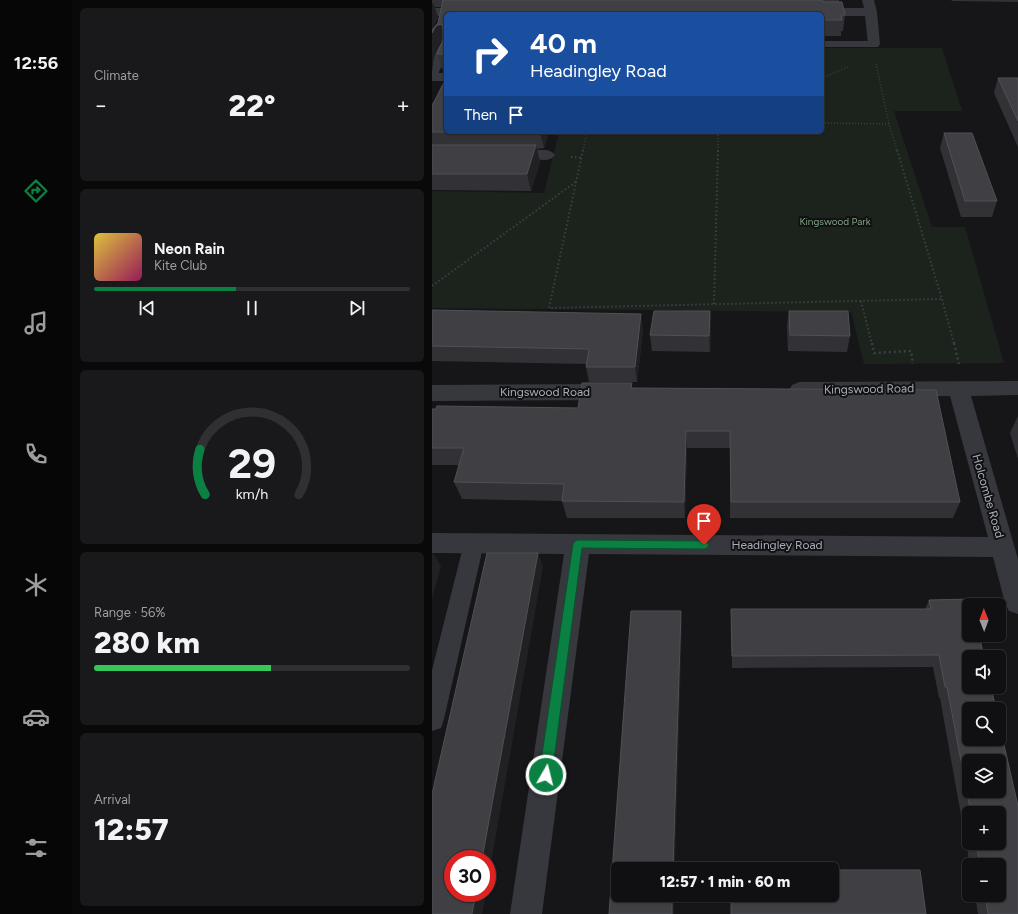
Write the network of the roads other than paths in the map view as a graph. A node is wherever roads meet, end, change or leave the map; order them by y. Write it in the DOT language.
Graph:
graph roads {
  1 [pos="442,0"];
  2 [pos="869,6"];
  3 [pos="438,12"];
  4 [pos="486,12"];
  5 [pos="802,12"];
  6 [pos="441,24"];
  7 [pos="444,44"];
  8 [pos="824,44"];
  9 [pos="432,45"];
  10 [pos="444,49"];
  11 [pos="874,50"];
  12 [pos="432,76"];
  13 [pos="444,77"];
  14 [pos="493,155"];
  15 [pos="547,155"];
  16 [pos="962,388"];
  17 [pos="1018,388"];
  18 [pos="777,390"];
  19 [pos="627,392"];
  20 [pos="432,393"];
  21 [pos="432,543"];
  22 [pos="474,543"];
  23 [pos="578,544"];
  24 [pos="1002,547"];
  25 [pos="1018,603"];
  26 [pos="432,719"];
  27 [pos="526,914"];
  1 -- 3 [label="lane"];
  2 -- 5 [label="street"];
  2 -- 11 [label="street"];
  3 -- 4 [label="street"];
  3 -- 6 [label="lane"];
  7 -- 9 [label="lane"];
  8 -- 11 [label="lane"];
  10 -- 12 [label="lane"];
  12 -- 13 [label="street"];
  14 -- 15 [label="street"];
  16 -- 17 [label="street, Kingswood Road"];
  16 -- 18 [label="street, Kingswood Road"];
  16 -- 24 [label="street, Holcombe Road"];
  19 -- 20 [label="street, Kingswood Road"];
  21 -- 22 [label="street, Headingley Road"];
  22 -- 23 [label="street, Headingley Road"];
  22 -- 26 [label="lane"];
  23 -- 24 [label="street, Headingley Road"];
  23 -- 27 [label="street"];
  24 -- 25 [label="street, Holcombe Road"];
}
